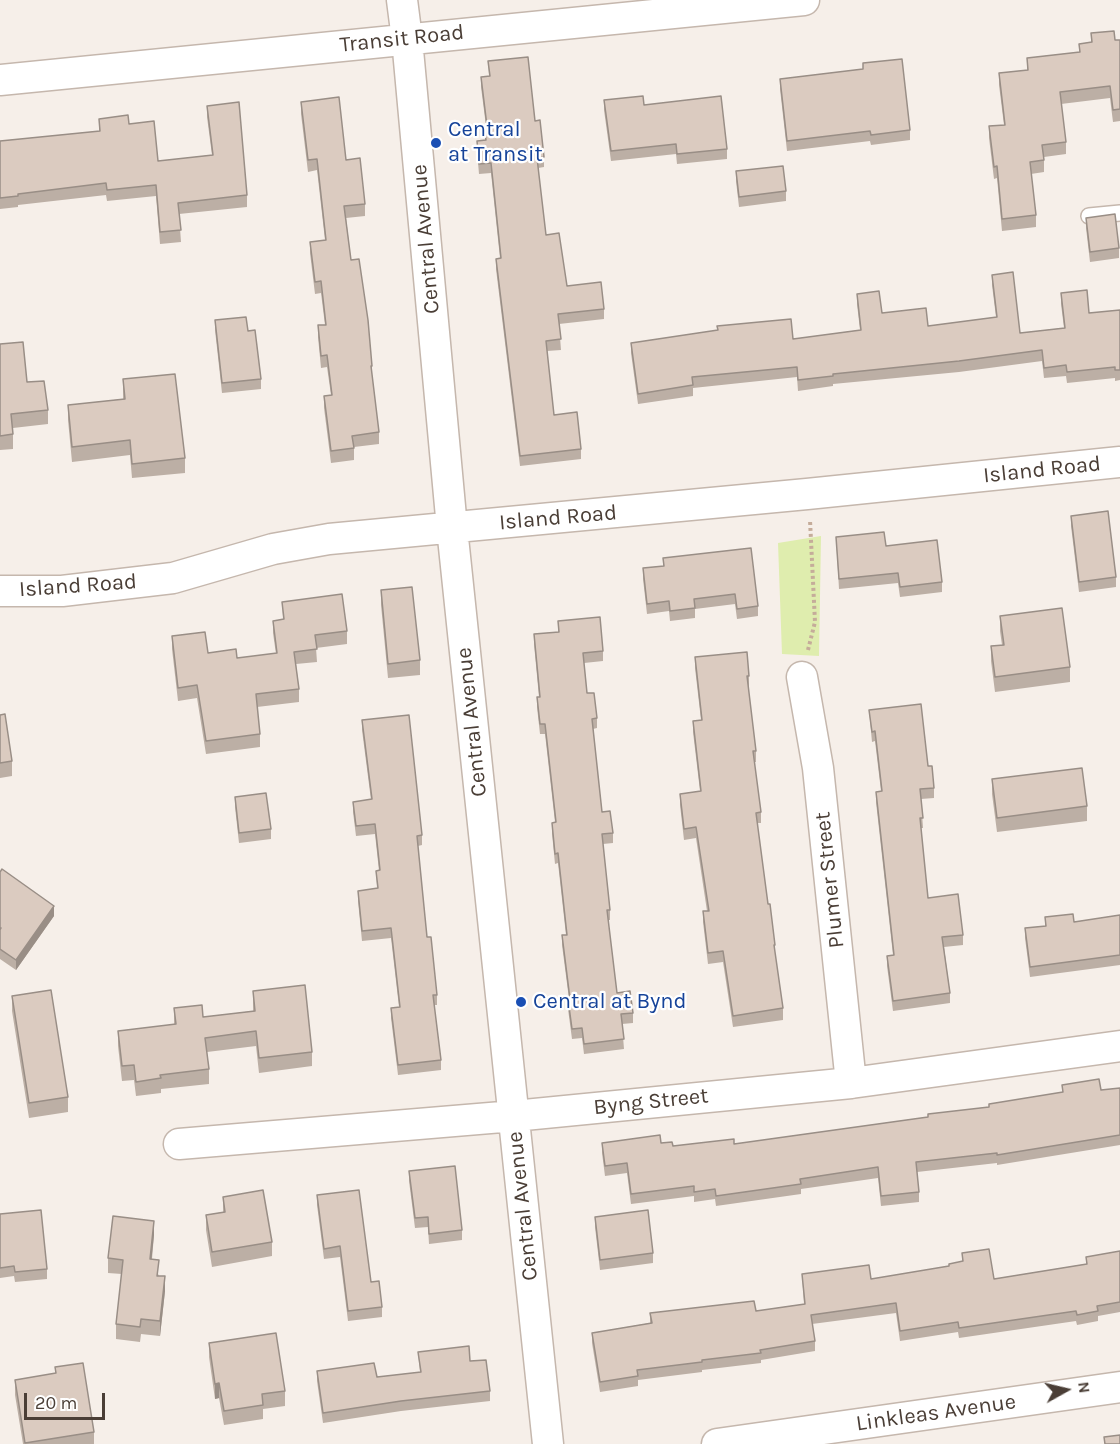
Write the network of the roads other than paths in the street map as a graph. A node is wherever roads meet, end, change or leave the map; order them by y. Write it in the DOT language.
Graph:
graph roads {
  1 [pos="402,0"];
  2 [pos="804,0"];
  3 [pos="407,39"];
  4 [pos="0,80"];
  5 [pos="1120,213"];
  6 [pos="1089,216"];
  7 [pos="1120,462"];
  8 [pos="452,528"];
  9 [pos="0,591"];
  10 [pos="805,666"];
  11 [pos="1120,1046"];
  12 [pos="851,1083"];
  13 [pos="514,1116"];
  14 [pos="179,1144"];
  15 [pos="1120,1387"];
  16 [pos="548,1444"];
  17 [pos="717,1444"];
  1 -- 3 [label="street, Central Avenue"];
  2 -- 3 [label="street, Transit Road"];
  3 -- 4 [label="street, Transit Road"];
  3 -- 8 [label="street, Central Avenue"];
  5 -- 6 [label="lane"];
  7 -- 8 [label="street, Island Road"];
  8 -- 9 [label="street, Island Road"];
  8 -- 13 [label="street, Central Avenue"];
  10 -- 12 [label="street, Plumer Street"];
  11 -- 12 [label="street, Byng Street"];
  12 -- 13 [label="street, Byng Street"];
  13 -- 14 [label="street, Byng Street"];
  13 -- 16 [label="street, Central Avenue"];
  15 -- 17 [label="street, Linkleas Avenue"];
}
